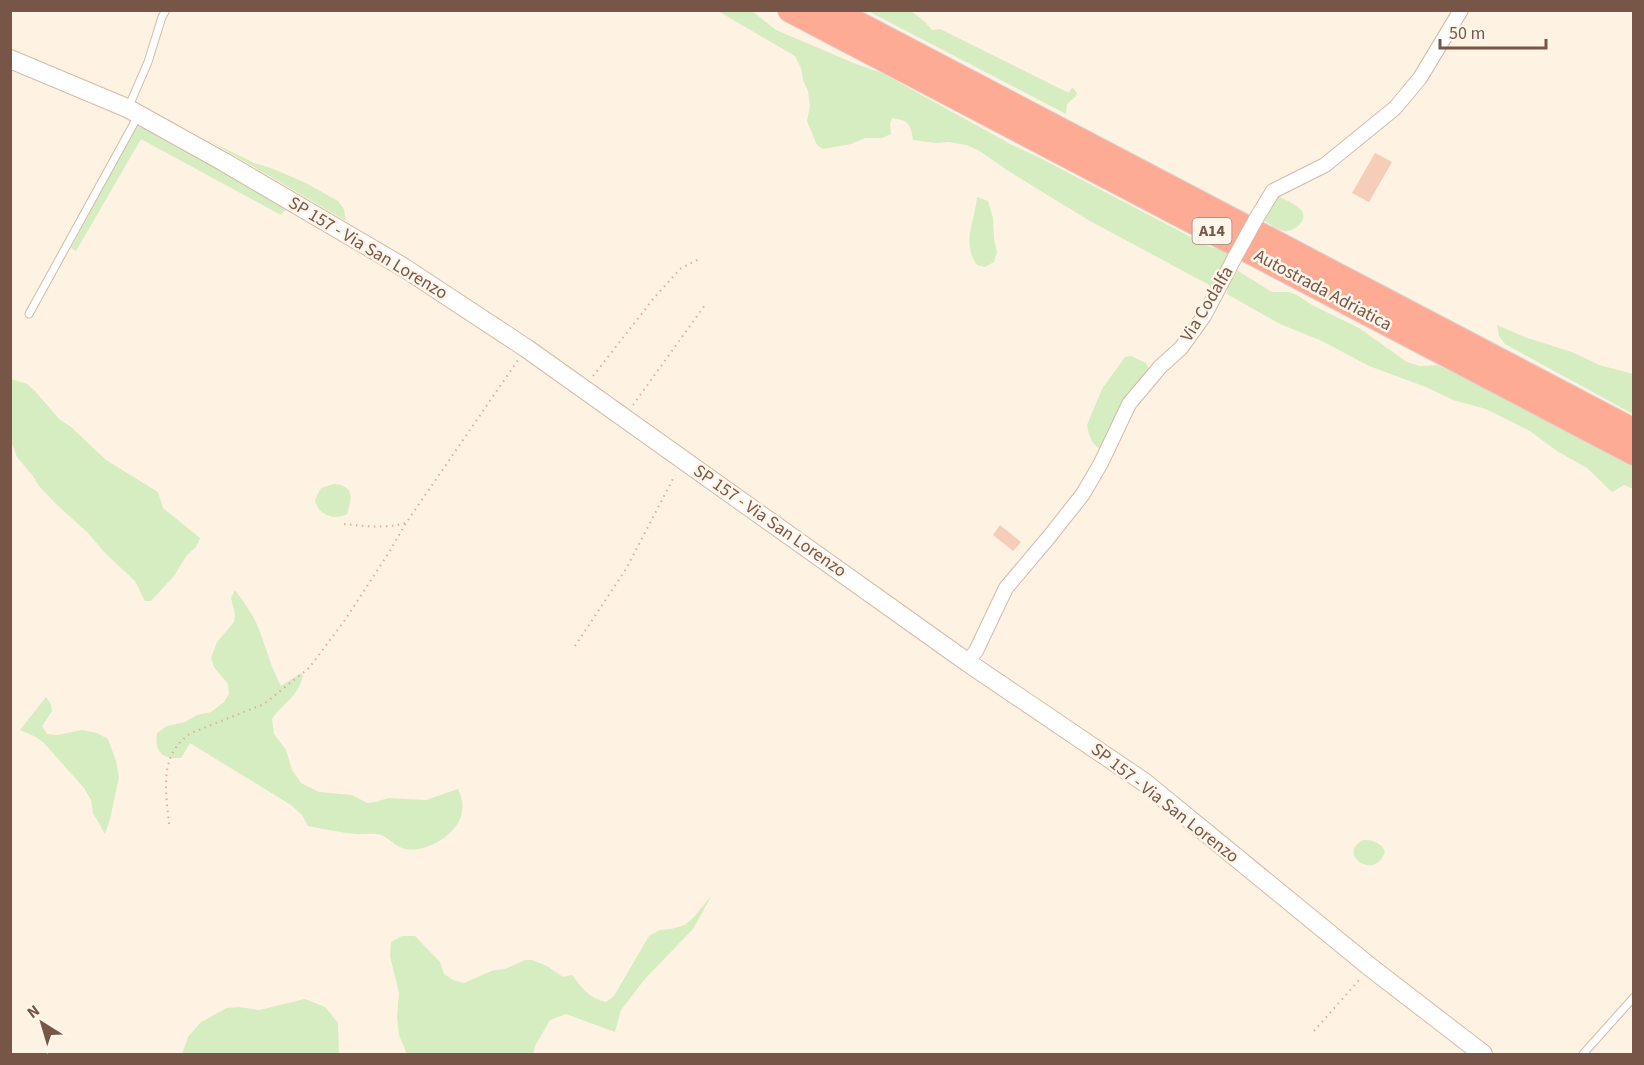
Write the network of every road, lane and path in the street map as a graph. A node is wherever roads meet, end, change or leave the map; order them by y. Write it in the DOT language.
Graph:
graph roads {
  1 [pos="166,10"];
  2 [pos="790,10"];
  3 [pos="832,10"];
  4 [pos="1461,10"];
  5 [pos="10,59"];
  6 [pos="133,112"];
  7 [pos="699,259"];
  8 [pos="705,305"];
  9 [pos="29,314"];
  10 [pos="526,348"];
  11 [pos="584,388"];
  12 [pos="624,417"];
  13 [pos="1634,431"];
  14 [pos="1634,453"];
  15 [pos="683,459"];
  16 [pos="406,522"];
  17 [pos="344,524"];
  18 [pos="575,646"];
  19 [pos="968,662"];
  20 [pos="170,825"];
  21 [pos="1370,967"];
  22 [pos="1634,997"];
  23 [pos="1314,1032"];
  24 [pos="1483,1054"];
  25 [pos="1583,1054"];
  1 -- 6 [label="lane"];
  2 -- 14 [label="highway, Autostrada Adriatica / A14"];
  3 -- 13 [label="highway, Autostrada Adriatica / A14"];
  4 -- 19 [label="street, Via Codalfa, bridge"];
  5 -- 6 [label="main road, SP 157 - Via San Lorenzo"];
  6 -- 9 [label="lane"];
  6 -- 10 [label="main road, SP 157 - Via San Lorenzo"];
  7 -- 11 [label="path"];
  8 -- 12 [label="path"];
  10 -- 11 [label="main road, SP 157 - Via San Lorenzo"];
  10 -- 16 [label="path"];
  11 -- 12 [label="main road, SP 157 - Via San Lorenzo"];
  12 -- 15 [label="main road, SP 157 - Via San Lorenzo"];
  15 -- 18 [label="path"];
  15 -- 19 [label="main road, SP 157 - Via San Lorenzo"];
  16 -- 17 [label="path"];
  16 -- 20 [label="path"];
  19 -- 21 [label="main road, SP 157 - Via San Lorenzo"];
  21 -- 23 [label="path"];
  21 -- 24 [label="main road, SP 157 - Via San Lorenzo"];
  22 -- 25 [label="lane"];
}
